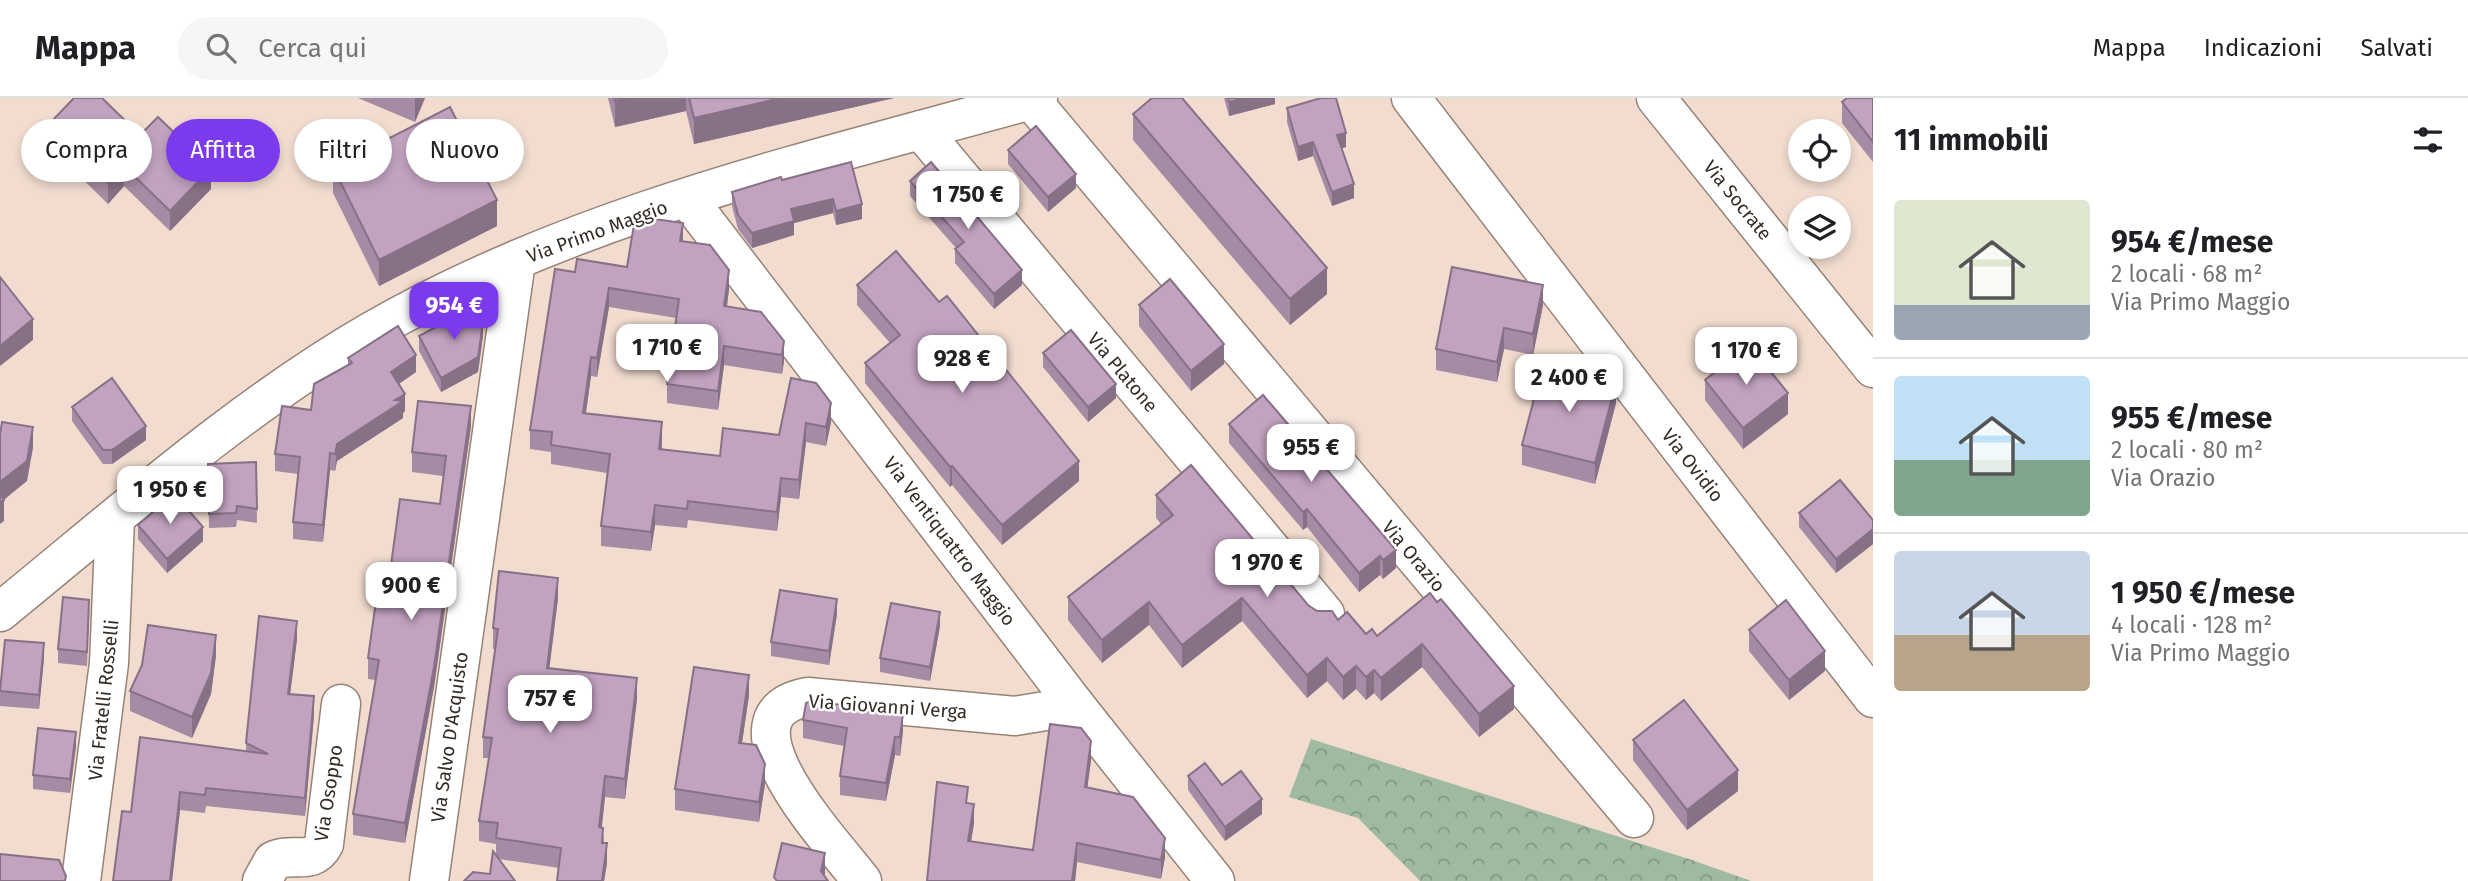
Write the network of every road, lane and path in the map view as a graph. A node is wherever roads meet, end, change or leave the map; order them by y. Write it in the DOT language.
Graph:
graph roads {
  1 [pos="1411,98"];
  2 [pos="1657,98"];
  3 [pos="1035,99"];
  4 [pos="921,130"];
  5 [pos="687,198"];
  6 [pos="516,261"];
  7 [pos="1873,368"];
  8 [pos="115,519"];
  9 [pos="0,612"];
  10 [pos="1325,614"];
  11 [pos="1873,698"];
  12 [pos="341,704"];
  13 [pos="1076,706"];
  14 [pos="1634,818"];
  15 [pos="1201,873"];
  16 [pos="81,881"];
  17 [pos="262,881"];
  18 [pos="429,881"];
  19 [pos="862,881"];
  1 -- 11 [label="street, Via Ovidio"];
  2 -- 7 [label="street, Via Socrate"];
  3 -- 4 [label="street, Via Primo Maggio"];
  3 -- 14 [label="street, Via Orazio"];
  4 -- 5 [label="street, Via Primo Maggio"];
  4 -- 10 [label="street, Via Platone"];
  5 -- 6 [label="street, Via Primo Maggio"];
  5 -- 13 [label="street, Via Ventiquattro Maggio"];
  6 -- 8 [label="street, Via Primo Maggio"];
  6 -- 18 [label="street, Via Salvo D'Acquisto"];
  8 -- 9 [label="street, Via Primo Maggio"];
  8 -- 16 [label="street, Via Fratelli Rosselli"];
  12 -- 17 [label="street, Via Osoppo"];
  13 -- 15 [label="street, Via Ventiquattro Maggio"];
  13 -- 19 [label="street, Via Giovanni Verga"];
}
